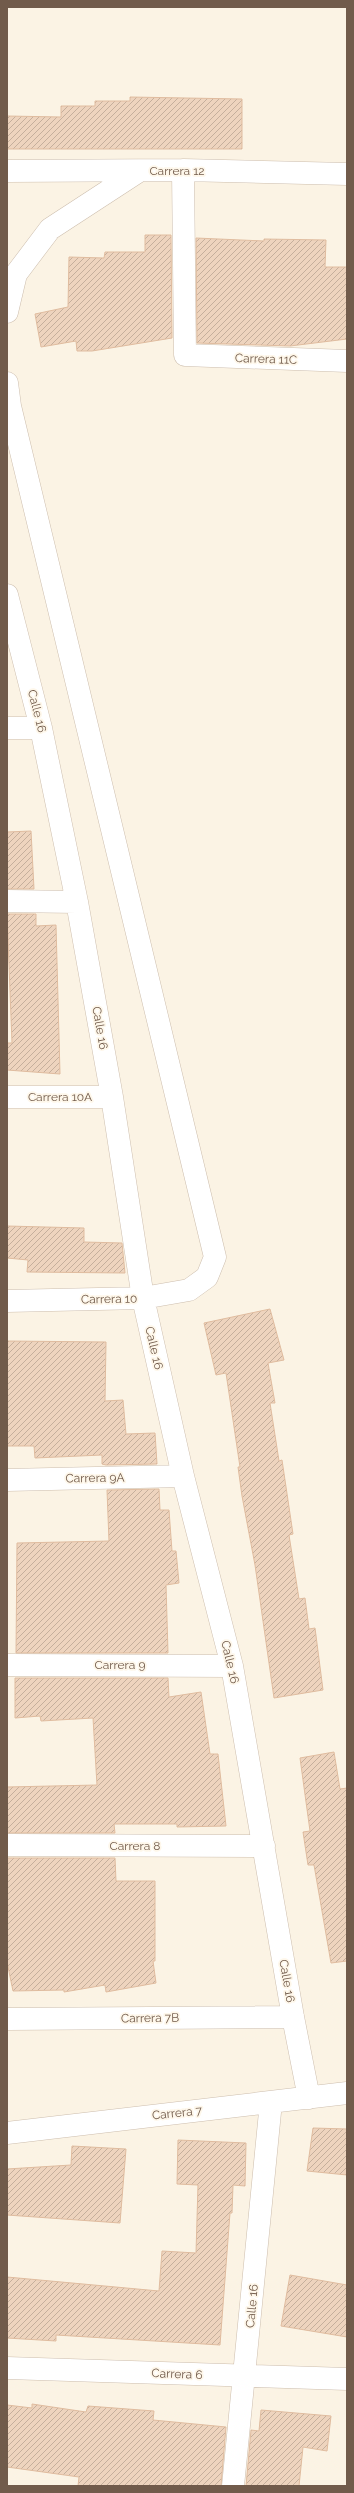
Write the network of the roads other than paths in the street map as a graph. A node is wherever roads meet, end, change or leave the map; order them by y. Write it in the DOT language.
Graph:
graph roads {
  1 [pos="183,170"];
  2 [pos="7,171"];
  3 [pos="139,171"];
  4 [pos="347,174"];
  5 [pos="7,312"];
  6 [pos="347,361"];
  7 [pos="7,383"];
  8 [pos="7,595"];
  9 [pos="7,728"];
  10 [pos="41,728"];
  11 [pos="7,902"];
  12 [pos="77,902"];
  13 [pos="7,1097"];
  14 [pos="112,1097"];
  15 [pos="143,1298"];
  16 [pos="7,1301"];
  17 [pos="183,1476"];
  18 [pos="7,1480"];
  19 [pos="7,1665"];
  20 [pos="232,1666"];
  21 [pos="7,1845"];
  22 [pos="264,1846"];
  23 [pos="293,2017"];
  24 [pos="7,2019"];
  25 [pos="347,2093"];
  26 [pos="309,2098"];
  27 [pos="271,2102"];
  28 [pos="7,2133"];
  29 [pos="7,2368"];
  30 [pos="245,2376"];
  31 [pos="347,2379"];
  32 [pos="233,2486"];
  1 -- 3 [label="street, Carrera 12"];
  1 -- 4 [label="street, Carrera 12"];
  1 -- 6 [label="street, Carrera 11C"];
  2 -- 3 [label="street, Carrera 12"];
  3 -- 5 [label="street"];
  7 -- 15 [label="street, Carrera 10"];
  8 -- 10 [label="street, Calle 16"];
  9 -- 10 [label="street"];
  10 -- 12 [label="street, Calle 16"];
  11 -- 12 [label="street"];
  12 -- 14 [label="street, Calle 16"];
  13 -- 14 [label="street, Carrera 10A"];
  14 -- 15 [label="street, Calle 16"];
  15 -- 16 [label="street, Carrera 10"];
  15 -- 17 [label="street, Calle 16"];
  17 -- 18 [label="street, Carrera 9A"];
  17 -- 20 [label="street, Calle 16"];
  19 -- 20 [label="street, Carrera 9"];
  20 -- 22 [label="street, Calle 16"];
  21 -- 22 [label="street, Carrera 8"];
  22 -- 23 [label="street, Calle 16"];
  23 -- 24 [label="street, Carrera 7B"];
  23 -- 26 [label="street, Calle 16"];
  25 -- 26 [label="street, Carrera 7"];
  26 -- 27 [label="street, Carrera 7"];
  27 -- 28 [label="street, Carrera 7"];
  27 -- 30 [label="street, Calle 16"];
  29 -- 30 [label="street, Carrera 6"];
  30 -- 31 [label="street, Carrera 6"];
  30 -- 32 [label="street, Calle 16"];
}
